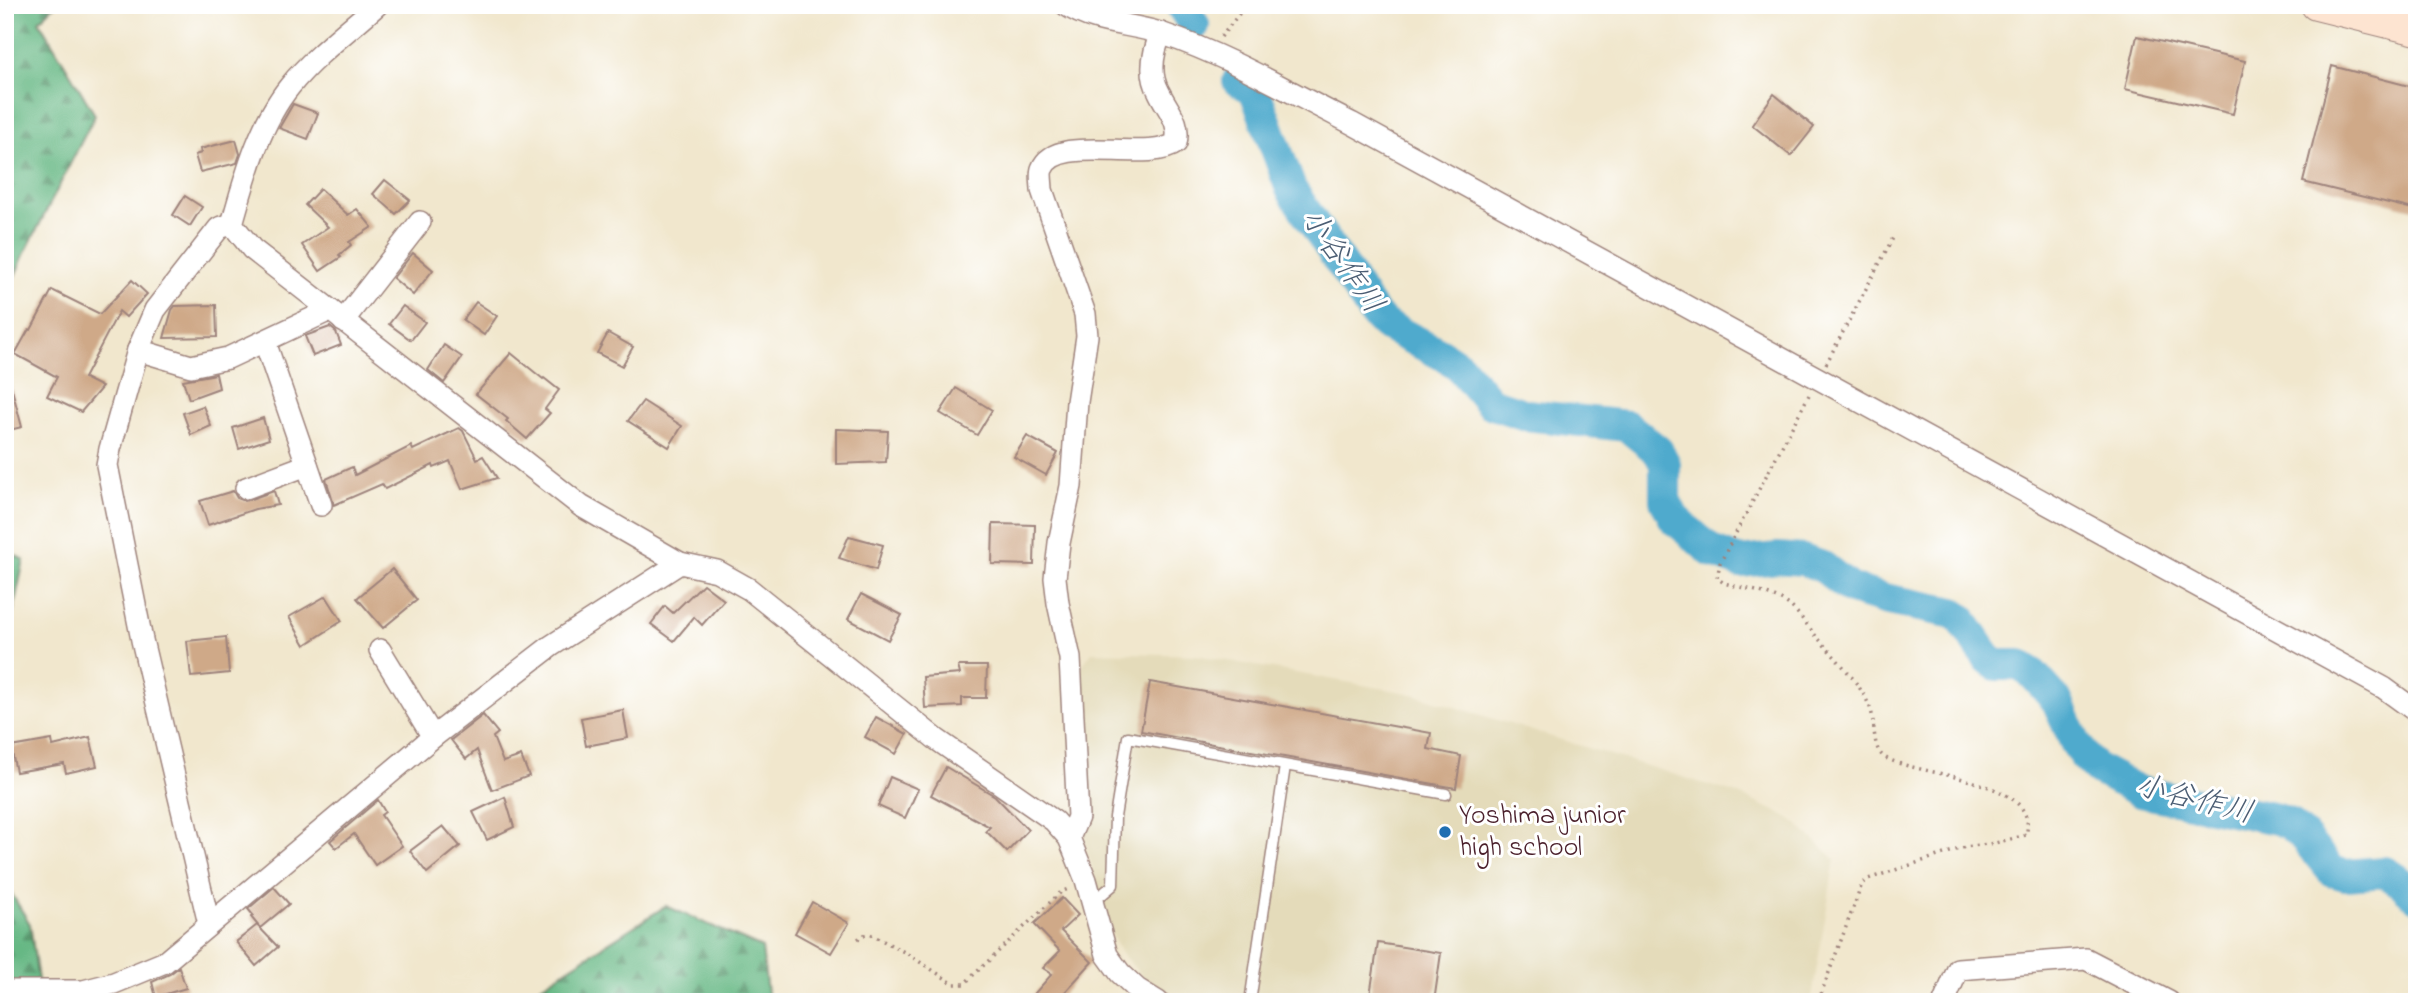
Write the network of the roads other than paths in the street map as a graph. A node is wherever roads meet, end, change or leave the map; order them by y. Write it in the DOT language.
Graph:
graph roads {
  1 [pos="377,5"];
  2 [pos="1066,5"];
  3 [pos="2316,5"];
  4 [pos="2417,30"];
  5 [pos="1161,33"];
  6 [pos="420,222"];
  7 [pos="232,225"];
  8 [pos="336,316"];
  9 [pos="265,342"];
  10 [pos="138,350"];
  11 [pos="307,465"];
  12 [pos="246,488"];
  13 [pos="321,505"];
  14 [pos="680,563"];
  15 [pos="380,650"];
  16 [pos="2417,712"];
  17 [pos="433,737"];
  18 [pos="1285,766"];
  19 [pos="1446,794"];
  20 [pos="1069,838"];
  21 [pos="1092,903"];
  22 [pos="209,924"];
  23 [pos="5,991"];
  24 [pos="1158,1002"];
  25 [pos="1251,1002"];
  26 [pos="1944,1002"];
  27 [pos="2169,1002"];
  1 -- 7 [label="street"];
  2 -- 5 [label="street"];
  3 -- 4 [label="street"];
  5 -- 16 [label="street"];
  5 -- 20 [label="street"];
  6 -- 8 [label="street"];
  7 -- 8 [label="street"];
  7 -- 10 [label="street"];
  8 -- 9 [label="street"];
  8 -- 14 [label="street"];
  9 -- 10 [label="street"];
  9 -- 11 [label="street"];
  10 -- 22 [label="street"];
  11 -- 12 [label="street"];
  11 -- 13 [label="street"];
  14 -- 17 [label="street"];
  14 -- 20 [label="street"];
  15 -- 17 [label="street"];
  17 -- 22 [label="street"];
  18 -- 19 [label="lane"];
  18 -- 21 [label="lane"];
  18 -- 25 [label="lane"];
  20 -- 21 [label="street"];
  21 -- 24 [label="street"];
  22 -- 23 [label="street"];
  26 -- 27 [label="street"];
}
